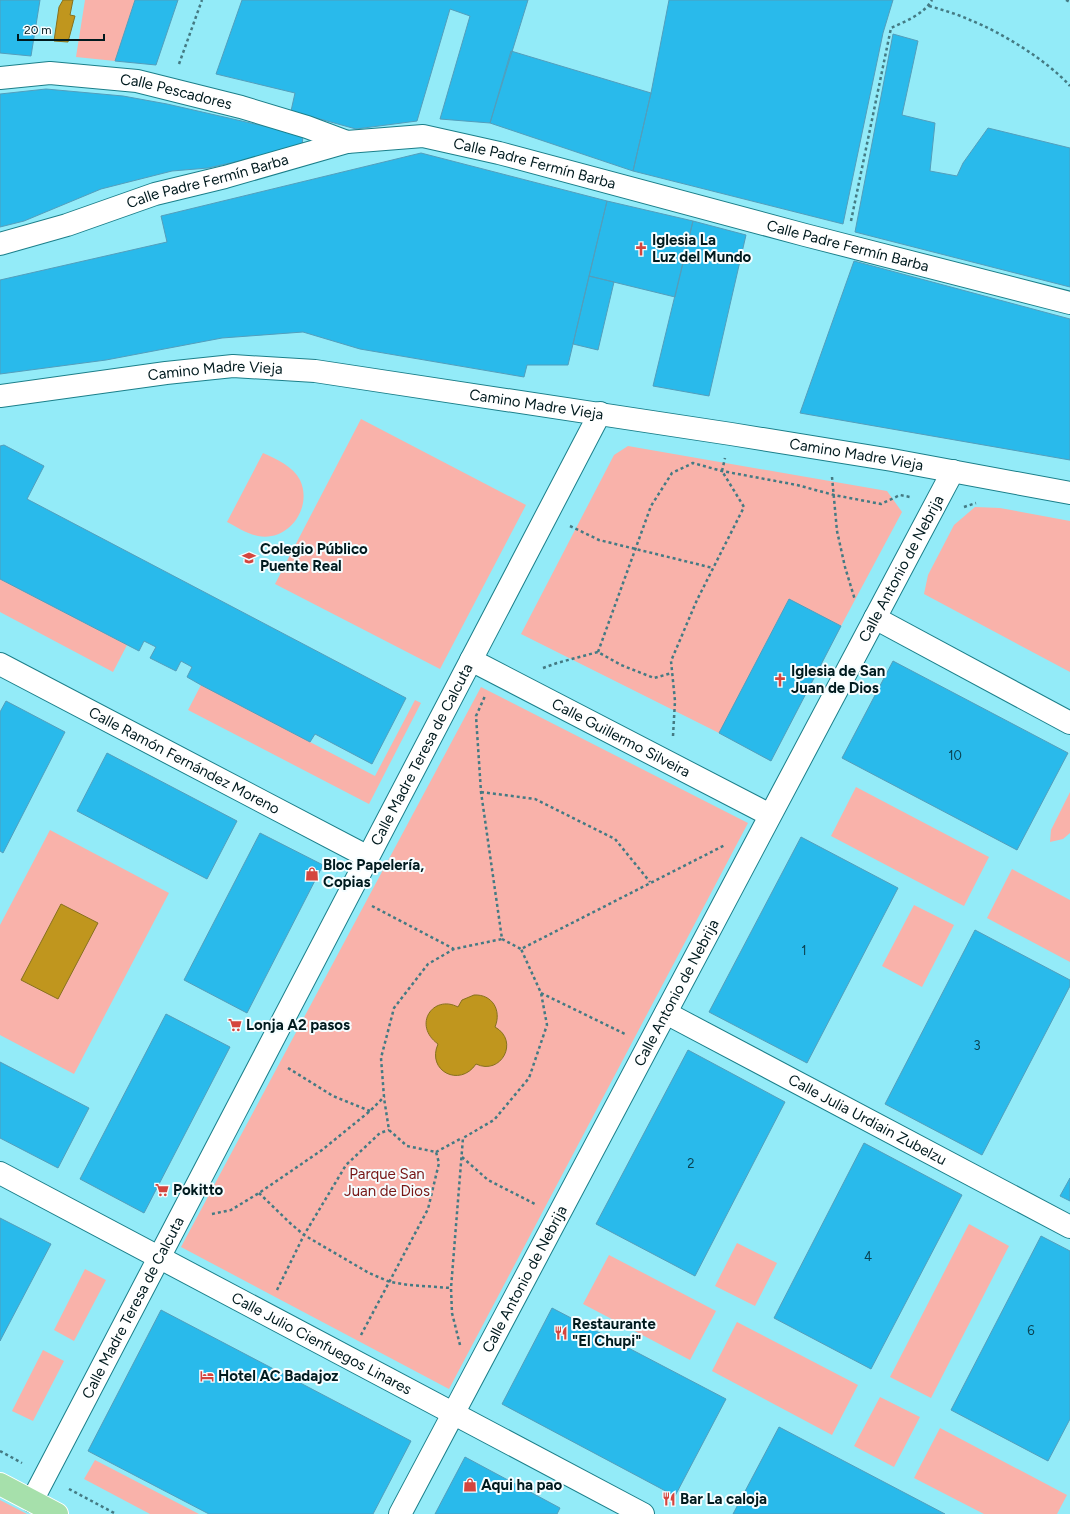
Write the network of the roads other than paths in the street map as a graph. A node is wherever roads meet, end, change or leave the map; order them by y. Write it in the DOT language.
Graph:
graph roads {
  1 [pos="0,78"];
  2 [pos="348,142"];
  3 [pos="0,244"];
  4 [pos="1070,303"];
  5 [pos="0,396"];
  6 [pos="600,413"];
  7 [pos="952,471"];
  8 [pos="1070,493"];
  9 [pos="875,618"];
  10 [pos="471,660"];
  11 [pos="0,664"];
  12 [pos="1070,723"];
  13 [pos="770,815"];
  14 [pos="368,858"];
  15 [pos="666,1013"];
  16 [pos="0,1173"];
  17 [pos="1070,1227"];
  18 [pos="159,1258"];
  19 [pos="453,1414"];
  20 [pos="0,1484"];
  21 [pos="32,1501"];
  22 [pos="57,1514"];
  23 [pos="400,1514"];
  24 [pos="643,1514"];
  1 -- 2 [label="street, Calle Pescadores"];
  2 -- 3 [label="street, Calle Padre Fermín Barba"];
  2 -- 4 [label="street, Calle Padre Fermín Barba"];
  5 -- 6 [label="street, Camino Madre Vieja"];
  6 -- 7 [label="street, Camino Madre Vieja"];
  6 -- 10 [label="street, Calle Madre Teresa de Calcuta"];
  7 -- 8 [label="street, Camino Madre Vieja"];
  7 -- 9 [label="street, Calle Antonio de Nebrija"];
  9 -- 12 [label="street"];
  9 -- 13 [label="street, Calle Antonio de Nebrija"];
  10 -- 13 [label="street, Calle Guillermo Silveira"];
  10 -- 14 [label="street, Calle Madre Teresa de Calcuta"];
  11 -- 14 [label="street, Calle Ramón Fernández Moreno"];
  13 -- 15 [label="street, Calle Antonio de Nebrija"];
  14 -- 18 [label="street, Calle Madre Teresa de Calcuta"];
  15 -- 17 [label="street, Calle Julia Urdiain Zubelzu"];
  15 -- 19 [label="street, Calle Antonio de Nebrija"];
  16 -- 18 [label="street, Calle Julio Cienfuegos Linares"];
  18 -- 19 [label="street, Calle Julio Cienfuegos Linares"];
  18 -- 21 [label="street, Calle Madre Teresa de Calcuta"];
  19 -- 23 [label="street, Calle Antonio de Nebrija"];
  19 -- 24 [label="street, Calle Julio Cienfuegos Linares"];
  20 -- 21 [label="highway"];
  21 -- 22 [label="highway"];
}
